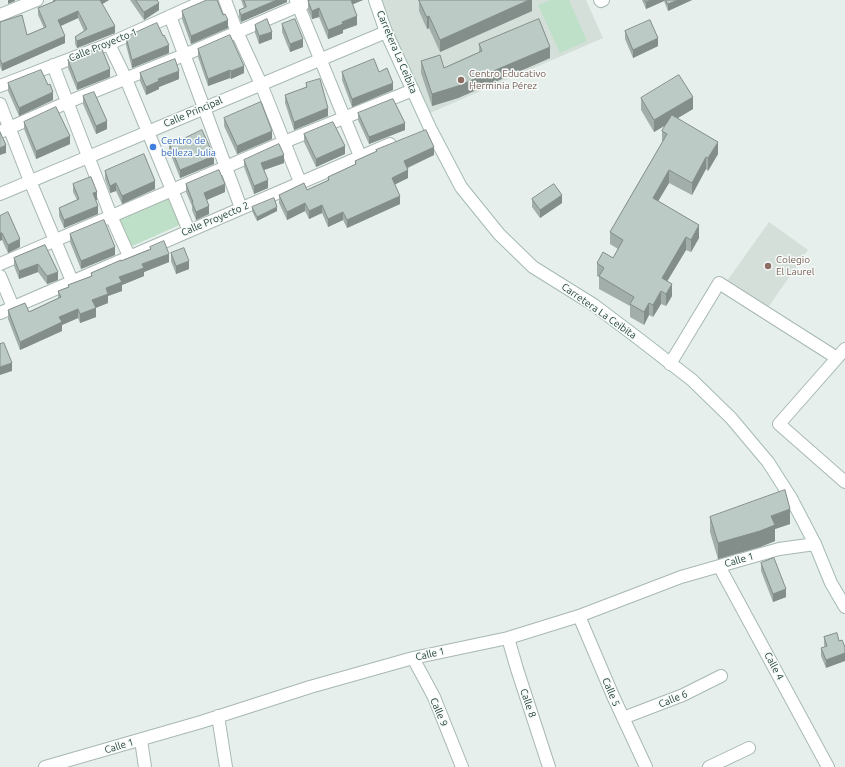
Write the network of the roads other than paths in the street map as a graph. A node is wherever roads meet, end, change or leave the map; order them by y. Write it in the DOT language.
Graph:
graph roads {
  1 [pos="37,0"];
  2 [pos="206,0"];
  3 [pos="225,0"];
  4 [pos="312,0"];
  5 [pos="375,0"];
  6 [pos="297,3"];
  7 [pos="0,15"];
  8 [pos="170,16"];
  9 [pos="237,32"];
  10 [pos="386,32"];
  11 [pos="109,44"];
  12 [pos="184,55"];
  13 [pos="321,59"];
  14 [pos="53,65"];
  15 [pos="126,78"];
  16 [pos="261,84"];
  17 [pos="0,86"];
  18 [pos="413,90"];
  19 [pos="68,102"];
  20 [pos="0,104"];
  21 [pos="204,108"];
  22 [pos="344,118"];
  23 [pos="430,128"];
  24 [pos="5,130"];
  25 [pos="149,131"];
  26 [pos="416,134"];
  27 [pos="402,140"];
  28 [pos="284,142"];
  29 [pos="89,156"];
  30 [pos="360,156"];
  31 [pos="226,167"];
  32 [pos="30,182"];
  33 [pos="300,182"];
  34 [pos="173,190"];
  35 [pos="0,194"];
  36 [pos="241,208"];
  37 [pos="111,216"];
  38 [pos="189,231"];
  39 [pos="55,240"];
  40 [pos="129,256"];
  41 [pos="0,264"];
  42 [pos="0,276"];
  43 [pos="72,281"];
  44 [pos="13,307"];
  45 [pos="0,313"];
  46 [pos="845,349"];
  47 [pos="836,358"];
  48 [pos="670,364"];
  49 [pos="845,482"];
  50 [pos="815,544"];
  51 [pos="719,566"];
  52 [pos="845,607"];
  53 [pos="579,616"];
  54 [pos="508,638"];
  55 [pos="413,658"];
  56 [pos="721,676"];
  57 [pos="218,716"];
  58 [pos="623,718"];
  59 [pos="141,740"];
  60 [pos="749,748"];
  61 [pos="69,764"];
  62 [pos="45,767"];
  63 [pos="145,767"];
  64 [pos="226,767"];
  65 [pos="462,767"];
  66 [pos="549,767"];
  67 [pos="646,767"];
  68 [pos="709,767"];
  69 [pos="828,767"];
  1 -- 7 [label="street"];
  2 -- 8 [label="street, Calle Proyecto 1"];
  3 -- 9 [label="street"];
  4 -- 6 [label="street"];
  5 -- 10 [label="street, Carretera La Ceibita"];
  6 -- 9 [label="street"];
  6 -- 13 [label="street"];
  8 -- 11 [label="street, Calle Proyecto 1"];
  8 -- 12 [label="street"];
  9 -- 12 [label="street"];
  9 -- 16 [label="street"];
  10 -- 13 [label="street, Calle Principal"];
  10 -- 18 [label="street, Carretera La Ceibita"];
  11 -- 14 [label="street, Calle Proyecto 1"];
  11 -- 15 [label="street"];
  12 -- 15 [label="street"];
  12 -- 21 [label="street"];
  13 -- 16 [label="street, Calle Principal"];
  13 -- 22 [label="street"];
  14 -- 17 [label="street, Calle Proyecto 1"];
  14 -- 19 [label="street"];
  15 -- 19 [label="street"];
  15 -- 25 [label="street"];
  16 -- 21 [label="street, Calle Principal"];
  16 -- 28 [label="street"];
  18 -- 22 [label="street"];
  18 -- 23 [label="street, Carretera La Ceibita"];
  19 -- 24 [label="street"];
  19 -- 29 [label="street"];
  20 -- 24 [label="street"];
  21 -- 25 [label="street, Calle Principal"];
  21 -- 31 [label="street"];
  22 -- 28 [label="street"];
  22 -- 30 [label="street"];
  23 -- 26 [label="street"];
  23 -- 48 [label="street, Carretera La Ceibita"];
  24 -- 32 [label="street"];
  25 -- 29 [label="street, Calle Principal"];
  25 -- 34 [label="street"];
  27 -- 30 [label="street, Calle Proyecto 2"];
  28 -- 31 [label="street"];
  28 -- 33 [label="street"];
  29 -- 32 [label="street, Calle Principal"];
  29 -- 37 [label="street"];
  30 -- 33 [label="street, Calle Proyecto 2"];
  31 -- 34 [label="street"];
  31 -- 36 [label="street"];
  32 -- 35 [label="street, Calle Principal"];
  32 -- 39 [label="street"];
  33 -- 36 [label="street, Calle Proyecto 2"];
  34 -- 37 [label="street"];
  34 -- 38 [label="street"];
  36 -- 38 [label="street, Calle Proyecto 2"];
  37 -- 39 [label="street"];
  37 -- 40 [label="street"];
  38 -- 40 [label="street, Calle Proyecto 2"];
  39 -- 41 [label="street"];
  39 -- 43 [label="street"];
  40 -- 43 [label="street, Calle Proyecto 2"];
  42 -- 44 [label="street"];
  43 -- 44 [label="street, Calle Proyecto 2"];
  44 -- 45 [label="street, Calle Proyecto 2"];
  46 -- 47 [label="street"];
  47 -- 48 [label="street"];
  47 -- 49 [label="street"];
  48 -- 50 [label="street, Carretera La Ceibita"];
  50 -- 51 [label="street, Calle 1"];
  50 -- 52 [label="street, Carretera La Ceibita"];
  51 -- 53 [label="street, Calle 1"];
  51 -- 69 [label="street, Calle 4"];
  53 -- 54 [label="street, Calle 1"];
  53 -- 58 [label="street, Calle 5"];
  54 -- 55 [label="street, Calle 1"];
  54 -- 66 [label="street, Calle 8"];
  55 -- 57 [label="street, Calle 1"];
  55 -- 65 [label="street, Calle 9"];
  56 -- 58 [label="street, Calle 6"];
  57 -- 59 [label="street, Calle 1"];
  57 -- 64 [label="street"];
  58 -- 67 [label="street, Calle 5"];
  59 -- 61 [label="street, Calle 1"];
  59 -- 63 [label="street"];
  60 -- 68 [label="street"];
  61 -- 62 [label="street, Calle 1"];
}
